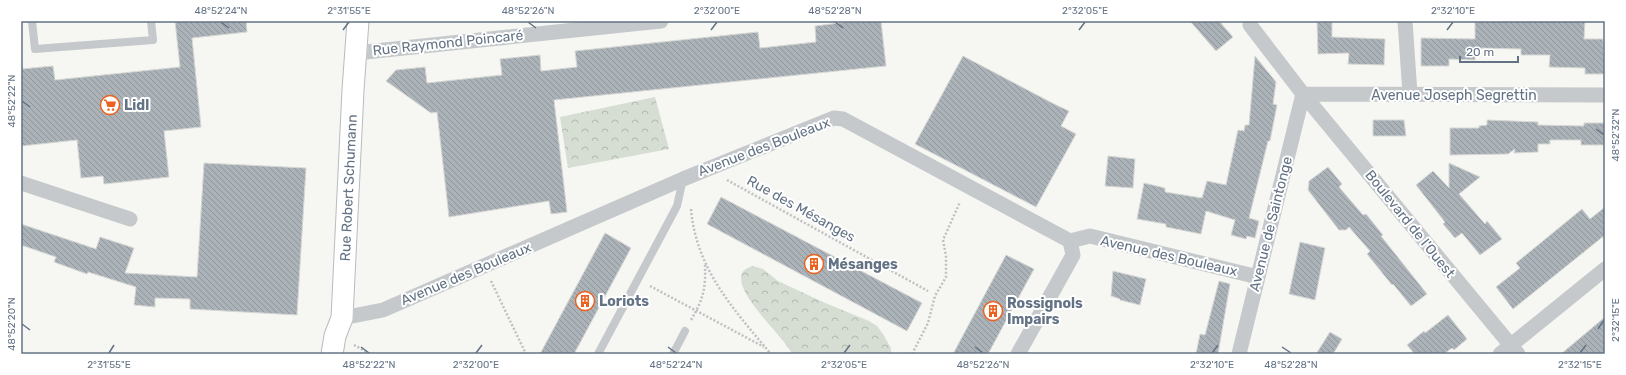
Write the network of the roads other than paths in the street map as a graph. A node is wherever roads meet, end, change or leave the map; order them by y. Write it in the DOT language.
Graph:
graph roads {
  1 [pos="32,21"];
  2 [pos="151,21"];
  3 [pos="358,21"];
  4 [pos="661,21"];
  5 [pos="1405,21"];
  6 [pos="608,24"];
  7 [pos="1250,25"];
  8 [pos="356,53"];
  9 [pos="1303,94"];
  10 [pos="1410,94"];
  11 [pos="1605,96"];
  12 [pos="683,179"];
  13 [pos="21,183"];
  14 [pos="130,219"];
  15 [pos="1070,241"];
  16 [pos="1605,269"];
  17 [pos="1258,277"];
  18 [pos="342,318"];
  19 [pos="685,332"];
  20 [pos="1510,351"];
  21 [pos="332,354"];
  22 [pos="598,354"];
  23 [pos="673,354"];
  24 [pos="1018,354"];
  25 [pos="1239,354"];
  1 -- 2 [label="lane"];
  3 -- 8 [label="street, Rue Robert Schumann"];
  4 -- 6 [label="street, Rue Raymond Poincaré"];
  5 -- 10 [label="street"];
  6 -- 8 [label="street, Rue Raymond Poincaré"];
  7 -- 9 [label="street, Boulevard de l'Ouest"];
  8 -- 18 [label="street, Rue Robert Schumann"];
  9 -- 10 [label="street, Avenue Joseph Segrettin"];
  9 -- 17 [label="street, Avenue de Saintonge"];
  9 -- 20 [label="street, Boulevard de l'Ouest"];
  10 -- 11 [label="street, Avenue Joseph Segrettin"];
  12 -- 15 [label="street, Avenue des Bouleaux"];
  12 -- 18 [label="street, Avenue des Bouleaux"];
  12 -- 22 [label="lane"];
  13 -- 14 [label="street"];
  15 -- 17 [label="street, Avenue des Bouleaux"];
  15 -- 24 [label="street"];
  16 -- 20 [label="street"];
  17 -- 25 [label="street, Avenue de Saintonge"];
  18 -- 21 [label="street, Rue Robert Schumann"];
  19 -- 23 [label="lane"];
}
